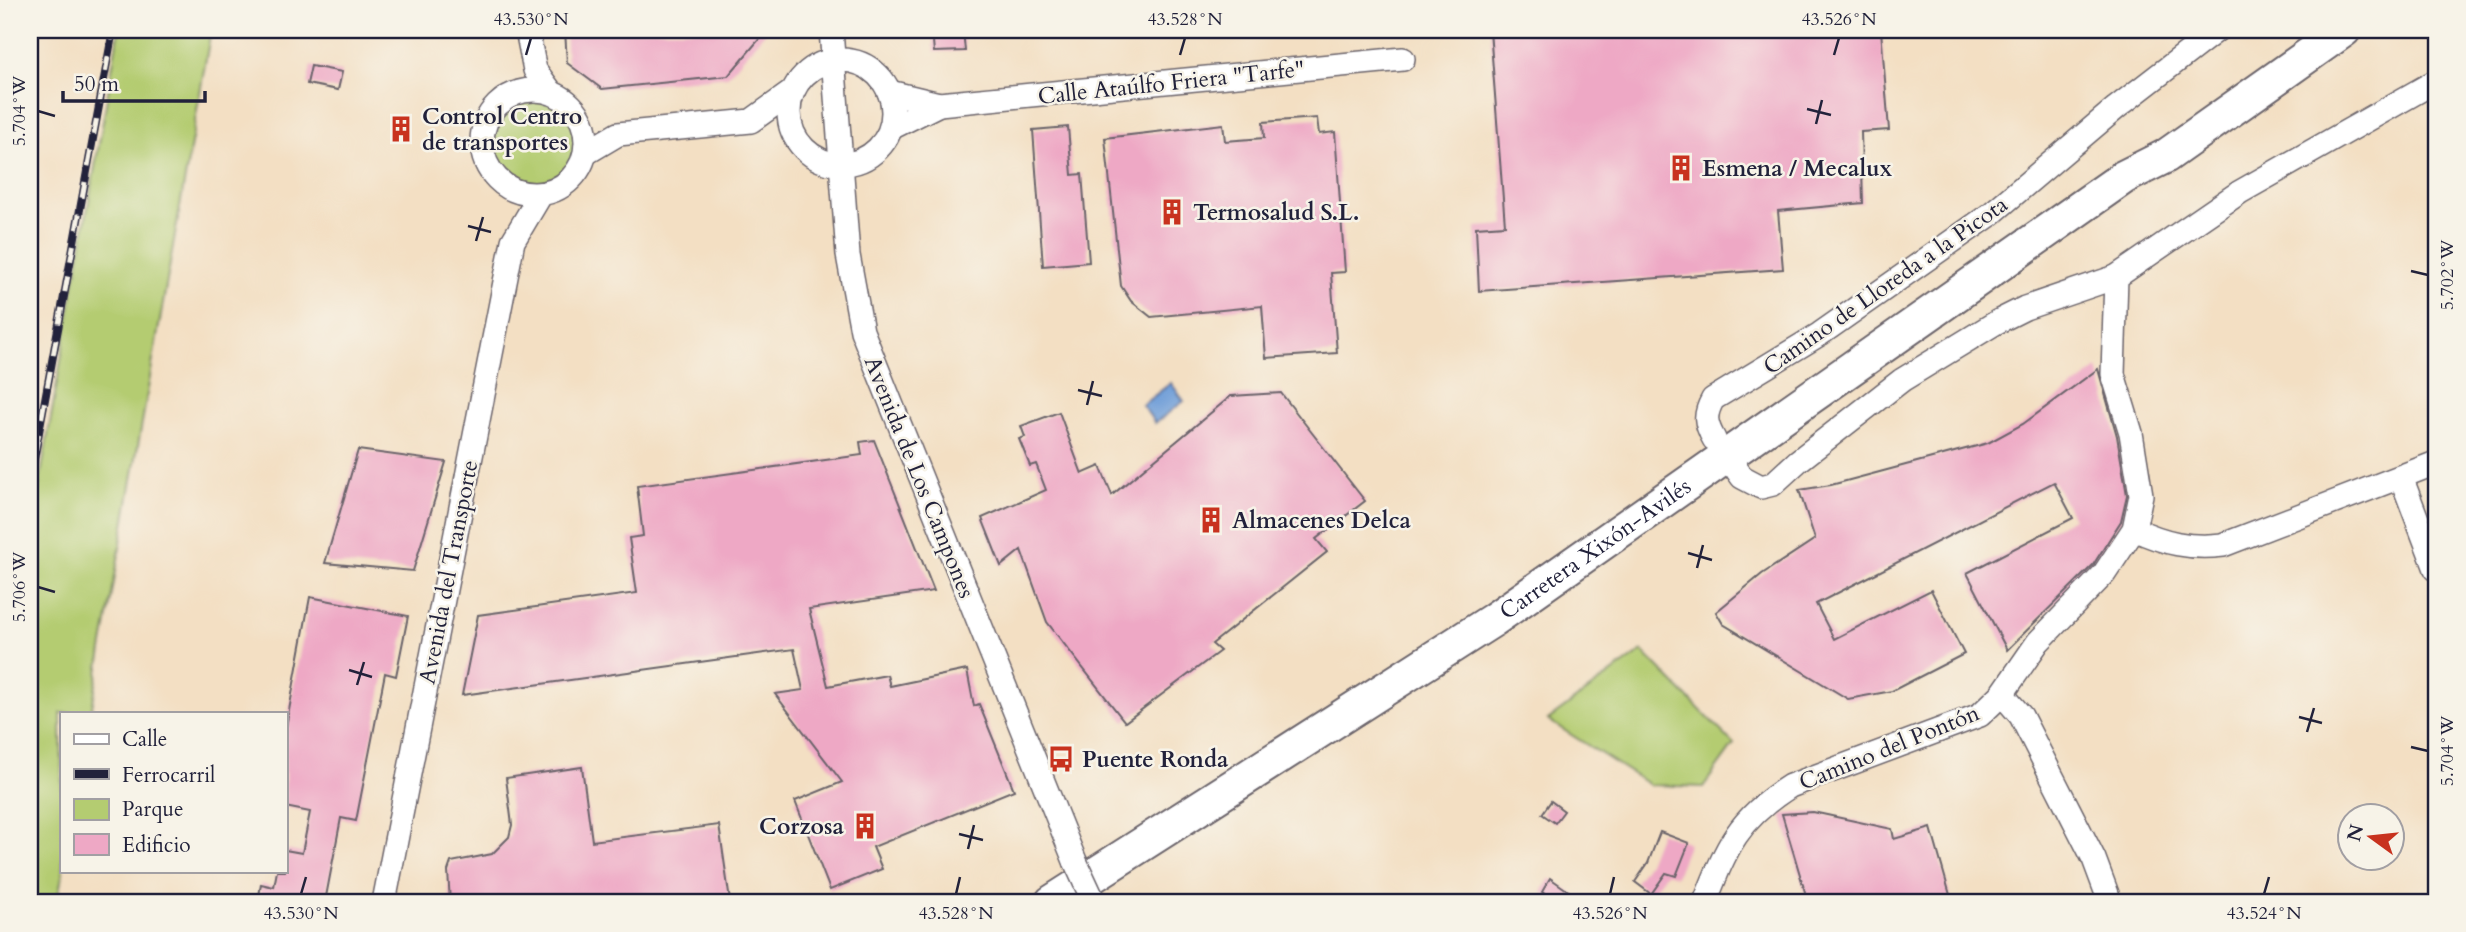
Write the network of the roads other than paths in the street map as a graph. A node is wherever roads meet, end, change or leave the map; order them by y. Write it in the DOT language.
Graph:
graph roads {
  1 [pos="831,30"];
  2 [pos="2217,30"];
  3 [pos="2315,30"];
  4 [pos="2344,30"];
  5 [pos="527,37"];
  6 [pos="833,60"];
  7 [pos="1403,60"];
  8 [pos="2436,81"];
  9 [pos="793,91"];
  10 [pos="551,92"];
  11 [pos="889,92"];
  12 [pos="514,93"];
  13 [pos="939,104"];
  14 [pos="582,118"];
  15 [pos="751,121"];
  16 [pos="891,128"];
  17 [pos="618,134"];
  18 [pos="798,143"];
  19 [pos="586,153"];
  20 [pos="841,165"];
  21 [pos="495,177"];
  22 [pos="2124,177"];
  23 [pos="541,194"];
  24 [pos="513,241"];
  25 [pos="2116,277"];
  26 [pos="1714,439"];
  27 [pos="2436,463"];
  28 [pos="1737,470"];
  29 [pos="2401,477"];
  30 [pos="2134,529"];
  31 [pos="2436,569"];
  32 [pos="2002,694"];
  33 [pos="384,902"];
  34 [pos="1052,902"];
  35 [pos="1094,902"];
  36 [pos="1705,902"];
  37 [pos="2110,902"];
  1 -- 6 [label="street, Avenida de Los Campones"];
  2 -- 26 [label="street, Camino de Lloreda a la Picota"];
  3 -- 22 [label="highway"];
  4 -- 22 [label="highway"];
  5 -- 10 [label="street"];
  5 -- 12 [label="street"];
  6 -- 9 [label="street"];
  6 -- 11 [label="street"];
  6 -- 20 [label="street, Avenida de Los Campones"];
  7 -- 13 [label="street, Calle Ataúlfo Friera \"Tarfe\""];
  8 -- 25 [label="street"];
  9 -- 15 [label="street"];
  9 -- 18 [label="street"];
  10 -- 12 [label="street"];
  10 -- 14 [label="street"];
  11 -- 13 [label="street, Calle Ataúlfo Friera \"Tarfe\""];
  11 -- 16 [label="street"];
  12 -- 21 [label="street"];
  13 -- 16 [label="street, Calle Ataúlfo Friera \"Tarfe\""];
  14 -- 17 [label="street"];
  14 -- 19 [label="street"];
  15 -- 17 [label="street"];
  15 -- 18 [label="street"];
  16 -- 20 [label="street"];
  17 -- 19 [label="street"];
  18 -- 20 [label="street"];
  19 -- 23 [label="street"];
  20 -- 35 [label="street, Avenida de Los Campones, bridge"];
  21 -- 23 [label="street"];
  21 -- 24 [label="street"];
  22 -- 34 [label="highway, Carretera Xixón-Avilés"];
  23 -- 24 [label="street"];
  24 -- 33 [label="street, Avenida del Transporte"];
  25 -- 28 [label="street"];
  25 -- 30 [label="street"];
  27 -- 29 [label="street"];
  29 -- 30 [label="street"];
  29 -- 31 [label="street"];
  30 -- 32 [label="street, Camino del Pontón"];
  32 -- 36 [label="street, Camino del Pontón"];
  32 -- 37 [label="street"];
}
